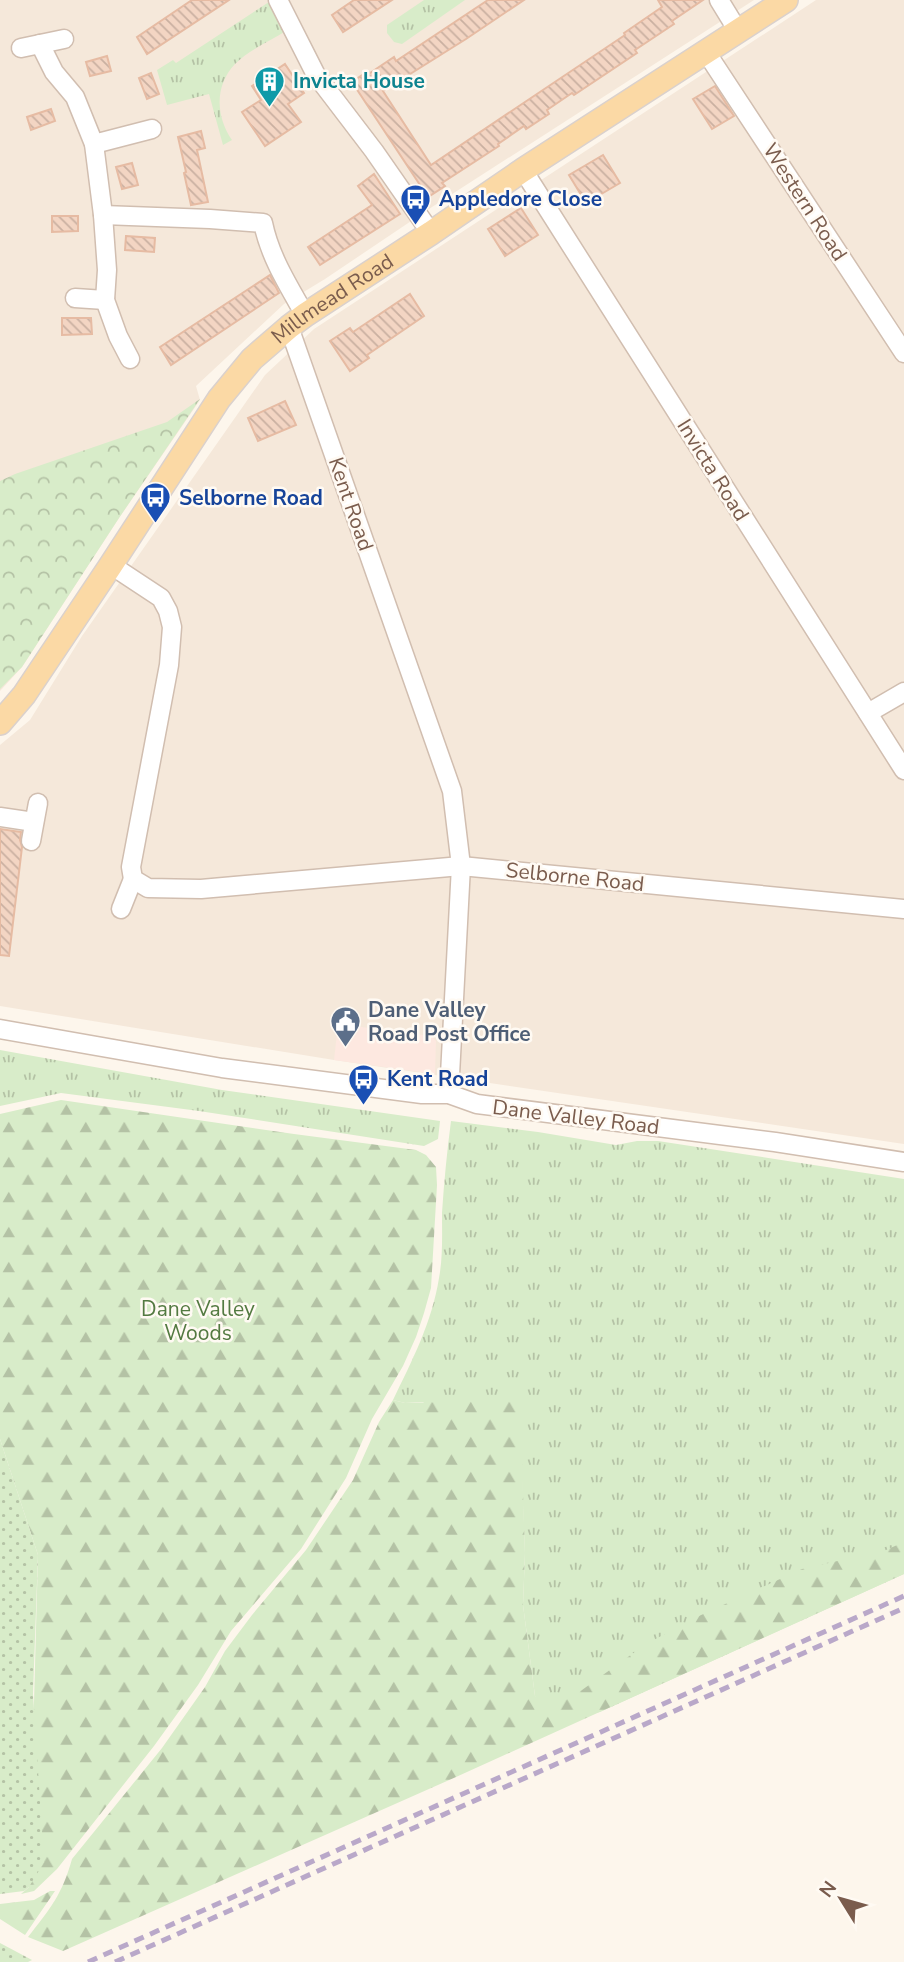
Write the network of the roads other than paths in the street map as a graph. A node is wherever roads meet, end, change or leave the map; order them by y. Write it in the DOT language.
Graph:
graph roads {
  1 [pos="278,0"];
  2 [pos="719,0"];
  3 [pos="786,0"];
  4 [pos="738,31"];
  5 [pos="64,39"];
  6 [pos="40,44"];
  7 [pos="21,48"];
  8 [pos="706,52"];
  9 [pos="152,129"];
  10 [pos="94,144"];
  11 [pos="523,170"];
  12 [pos="103,215"];
  13 [pos="431,233"];
  14 [pos="75,298"];
  15 [pos="105,300"];
  16 [pos="297,321"];
  17 [pos="904,353"];
  18 [pos="130,359"];
  19 [pos="111,565"];
  20 [pos="904,692"];
  21 [pos="868,713"];
  22 [pos="0,723"];
  23 [pos="904,770"];
  24 [pos="38,803"];
  25 [pos="0,817"];
  26 [pos="34,822"];
  27 [pos="31,841"];
  28 [pos="461,866"];
  29 [pos="133,879"];
  30 [pos="121,909"];
  31 [pos="904,909"];
  32 [pos="0,1029"];
  33 [pos="449,1094"];
  34 [pos="904,1162"];
  1 -- 13 [label="street"];
  2 -- 4 [label="street"];
  3 -- 4 [label="main road, Millmead Road"];
  4 -- 8 [label="main road, Millmead Road"];
  5 -- 6 [label="street"];
  6 -- 7 [label="street"];
  6 -- 10 [label="street"];
  8 -- 11 [label="main road, Millmead Road"];
  8 -- 17 [label="street, Western Road"];
  9 -- 10 [label="street"];
  10 -- 12 [label="street"];
  11 -- 13 [label="main road, Millmead Road"];
  11 -- 21 [label="street, Invicta Road"];
  12 -- 15 [label="street"];
  12 -- 16 [label="street, Kent Road"];
  13 -- 16 [label="main road, Millmead Road"];
  14 -- 15 [label="street"];
  15 -- 18 [label="street"];
  16 -- 19 [label="main road, Millmead Road"];
  16 -- 28 [label="street, Kent Road"];
  19 -- 22 [label="main road, Millmead Road"];
  19 -- 29 [label="street"];
  20 -- 21 [label="street"];
  21 -- 23 [label="street, Invicta Road"];
  24 -- 26 [label="street"];
  25 -- 26 [label="street"];
  26 -- 27 [label="street"];
  28 -- 29 [label="street, Selborne Road"];
  28 -- 31 [label="street, Selborne Road"];
  28 -- 33 [label="street, Kent Road"];
  29 -- 30 [label="street"];
  32 -- 33 [label="street, Dane Valley Road"];
  33 -- 34 [label="street, Dane Valley Road"];
}
